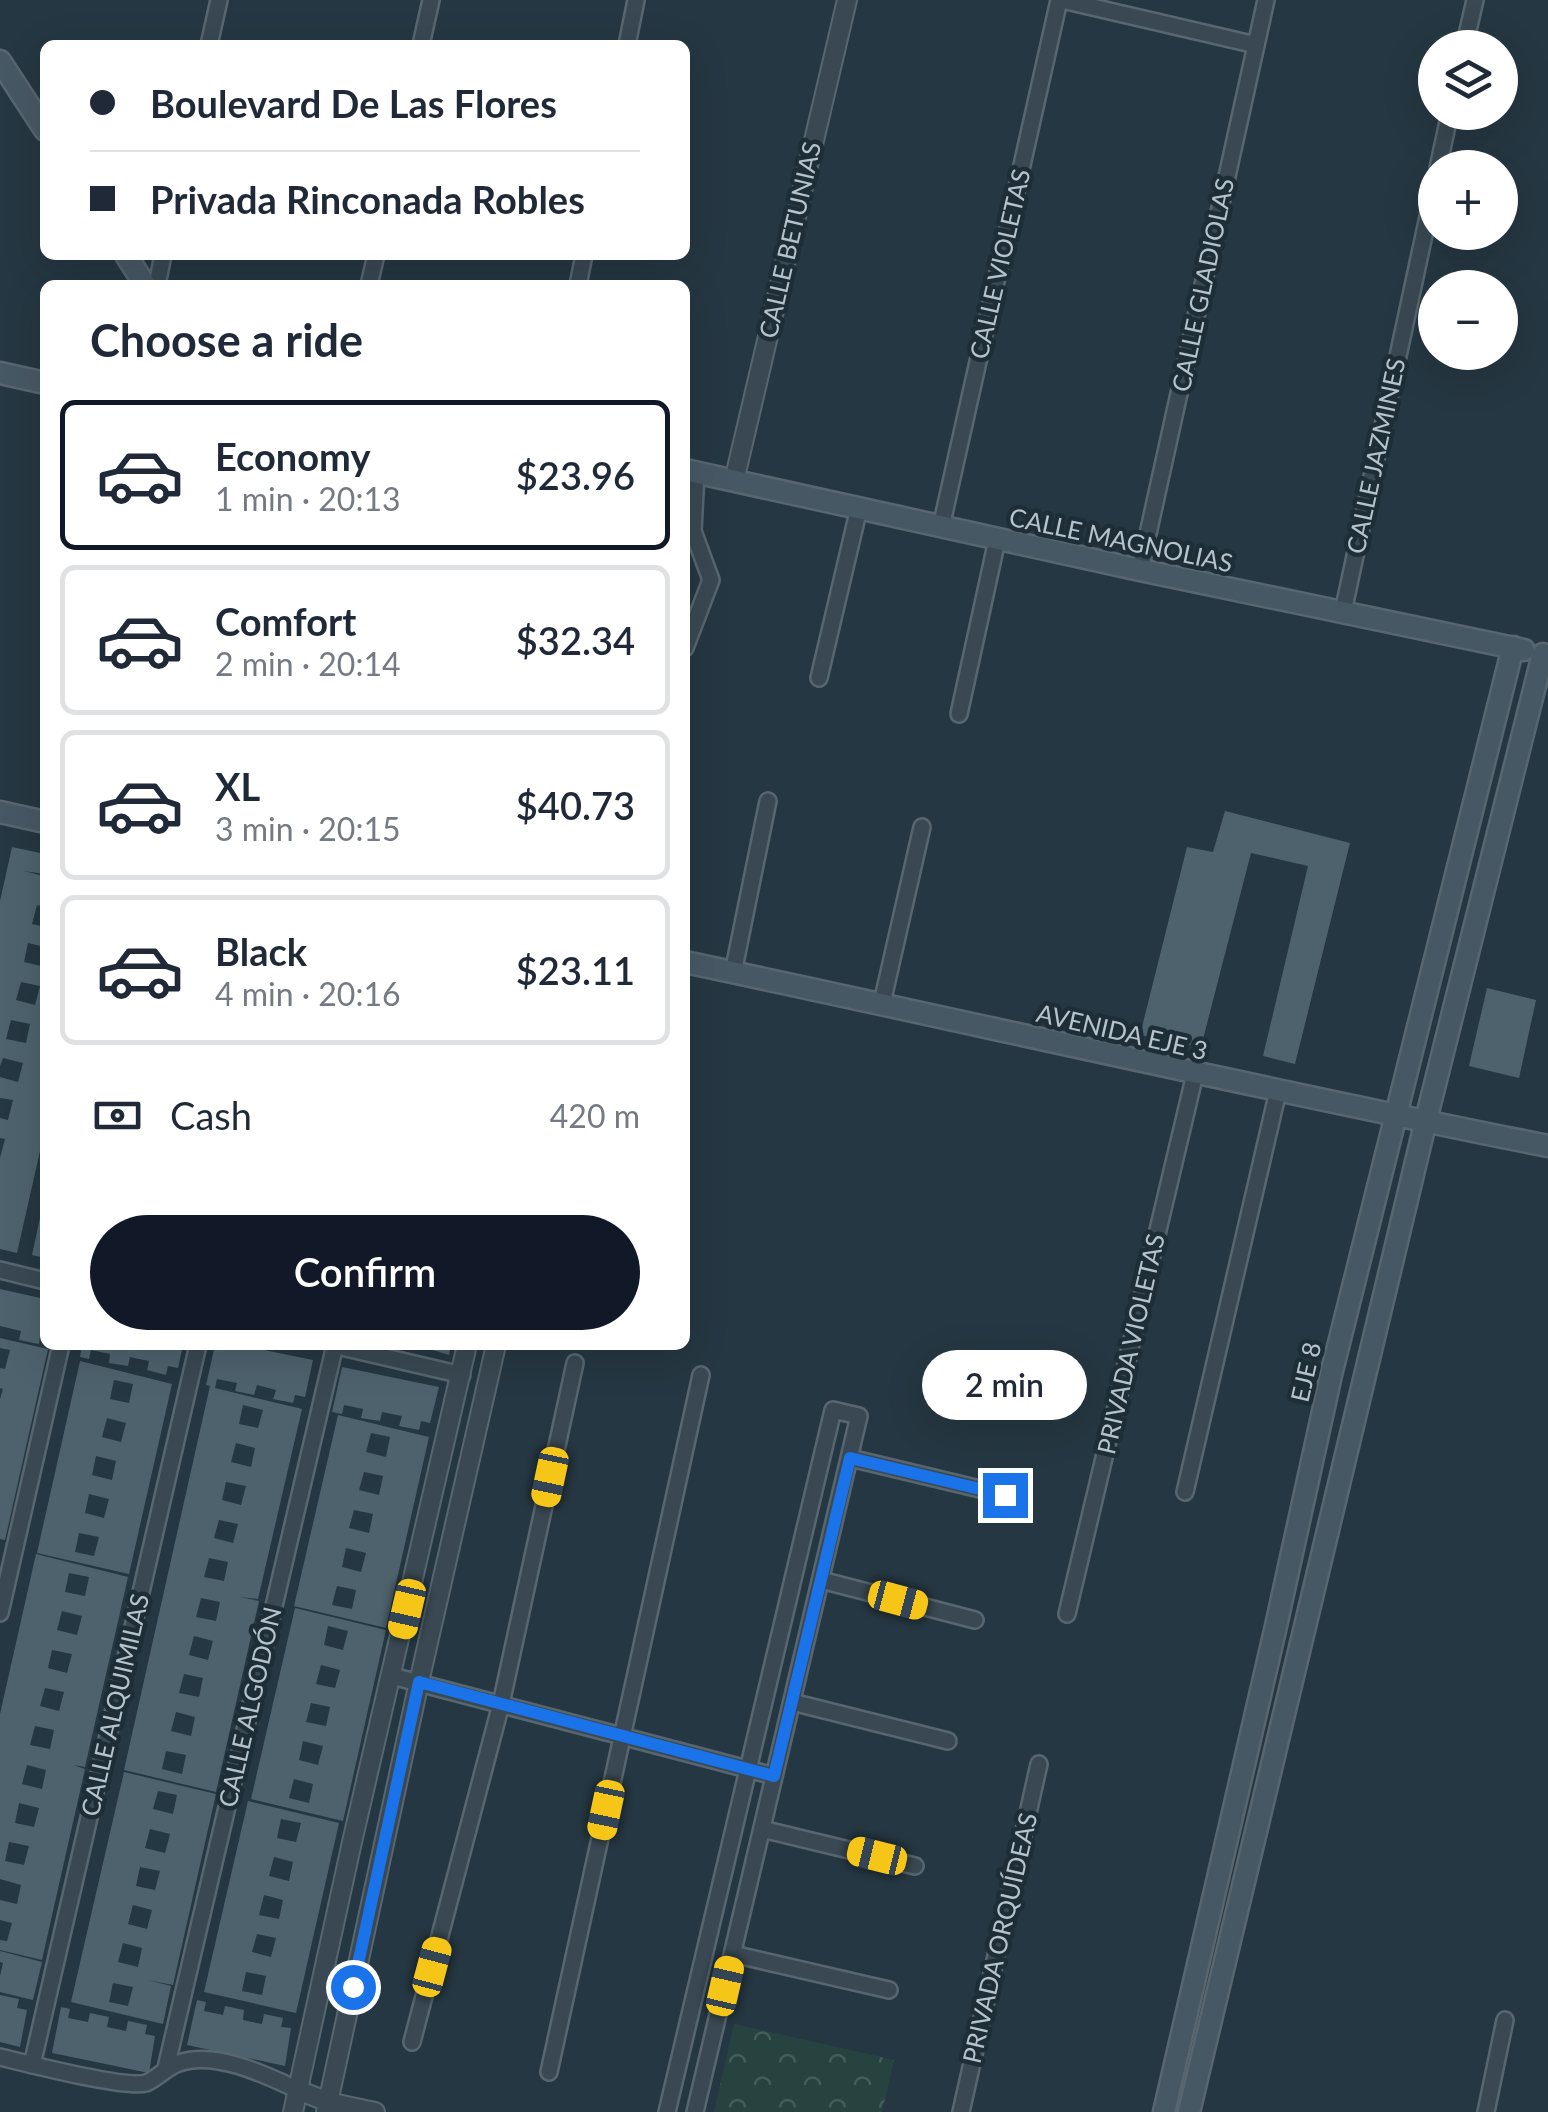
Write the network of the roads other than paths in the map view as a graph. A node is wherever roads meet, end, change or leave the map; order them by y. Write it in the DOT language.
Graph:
graph roads {
  1 [pos="219,0"];
  2 [pos="431,0"];
  3 [pos="636,0"];
  4 [pos="847,0"];
  5 [pos="1060,0"];
  6 [pos="1266,0"];
  7 [pos="1474,0"];
  8 [pos="1468,30"];
  9 [pos="210,40"];
  10 [pos="422,40"];
  11 [pos="628,40"];
  12 [pos="1256,45"];
  13 [pos="0,61"];
  14 [pos="40,122"];
  15 [pos="1421,250"];
  16 [pos="0,373"];
  17 [pos="40,382"];
  18 [pos="690,471"];
  19 [pos="734,481"];
  20 [pos="859,508"];
  21 [pos="940,527"];
  22 [pos="997,540"];
  23 [pos="1140,570"];
  24 [pos="1343,612"];
  25 [pos="690,634"];
  26 [pos="1513,648"];
  27 [pos="1546,654"];
  28 [pos="819,678"];
  29 [pos="959,714"];
  30 [pos="768,801"];
  31 [pos="0,812"];
  32 [pos="40,821"];
  33 [pos="922,827"];
  34 [pos="690,963"];
  35 [pos="734,972"];
  36 [pos="882,1004"];
  37 [pos="1194,1074"];
  38 [pos="1278,1092"];
  39 [pos="1397,1114"];
  40 [pos="1426,1120"];
  41 [pos="1548,1146"];
  42 [pos="0,1270"];
  43 [pos="40,1280"];
  44 [pos="60,1350"];
  45 [pos="197,1350"];
  46 [pos="333,1350"];
  47 [pos="355,1350"];
  48 [pos="466,1350"];
  49 [pos="495,1350"];
  50 [pos="575,1363"];
  51 [pos="462,1375"];
  52 [pos="701,1375"];
  53 [pos="850,1458"];
  54 [pos="1186,1492"];
  55 [pos="1005,1495"];
  56 [pos="821,1580"];
  57 [pos="0,1613"];
  58 [pos="1066,1614"];
  59 [pos="975,1620"];
  60 [pos="392,1676"];
  61 [pos="419,1682"];
  62 [pos="792,1702"];
  63 [pos="501,1704"];
  64 [pos="622,1736"];
  65 [pos="948,1741"];
  66 [pos="1039,1764"];
  67 [pos="748,1769"];
  68 [pos="774,1776"];
  69 [pos="762,1829"];
  70 [pos="915,1866"];
  71 [pos="732,1954"];
  72 [pos="889,1990"];
  73 [pos="1506,2020"];
  74 [pos="412,2042"];
  75 [pos="0,2057"];
  76 [pos="32,2065"];
  77 [pos="166,2068"];
  78 [pos="549,2072"];
  79 [pos="298,2090"];
  80 [pos="327,2107"];
  81 [pos="293,2112"];
  82 [pos="374,2112"];
  83 [pos="667,2112"];
  84 [pos="695,2112"];
  85 [pos="961,2112"];
  86 [pos="1164,2112"];
  87 [pos="1189,2112"];
  88 [pos="1486,2112"];
  1 -- 9 [label="street"];
  2 -- 10 [label="street"];
  3 -- 11 [label="street"];
  4 -- 19 [label="street, CALLE BETUNIAS"];
  5 -- 12 [label="street"];
  5 -- 21 [label="street, CALLE VIOLETAS"];
  6 -- 12 [label="street, CALLE GLADIOLAS"];
  7 -- 8 [label="street"];
  12 -- 23 [label="street, CALLE GLADIOLAS"];
  13 -- 14 [label="main road"];
  15 -- 24 [label="street, CALLE JAZMINES"];
  16 -- 17 [label="main road"];
  18 -- 19 [label="main road, CALLE MAGNOLIAS"];
  18 -- 25 [label="street"];
  19 -- 20 [label="main road, CALLE MAGNOLIAS"];
  20 -- 21 [label="main road, CALLE MAGNOLIAS"];
  20 -- 28 [label="street"];
  21 -- 22 [label="main road, CALLE MAGNOLIAS"];
  22 -- 23 [label="main road, CALLE MAGNOLIAS"];
  22 -- 29 [label="street"];
  23 -- 24 [label="main road, CALLE MAGNOLIAS"];
  24 -- 26 [label="main road, CALLE MAGNOLIAS"];
  26 -- 27 [label="main road, CALLE MAGNOLIAS"];
  26 -- 39 [label="main road, EJE 8"];
  27 -- 40 [label="main road"];
  30 -- 35 [label="street"];
  31 -- 32 [label="main road"];
  33 -- 36 [label="street"];
  34 -- 35 [label="main road, AVENIDA EJE 3"];
  35 -- 36 [label="main road, AVENIDA EJE 3"];
  36 -- 37 [label="main road, AVENIDA EJE 3"];
  37 -- 38 [label="main road, AVENIDA EJE 3"];
  37 -- 58 [label="street, PRIVADA VIOLETAS"];
  38 -- 39 [label="main road, AVENIDA EJE 3"];
  38 -- 54 [label="street"];
  39 -- 40 [label="main road, AVENIDA EJE 3"];
  39 -- 86 [label="main road, EJE 8"];
  40 -- 41 [label="main road, AVENIDA EJE 3"];
  40 -- 87 [label="main road"];
  42 -- 43 [label="street"];
  44 -- 57 [label="street"];
  45 -- 76 [label="street, CALLE ALQUIMILAS"];
  46 -- 77 [label="street, CALLE ALGODÓN"];
  47 -- 51 [label="street"];
  48 -- 51 [label="street"];
  49 -- 61 [label="street"];
  50 -- 63 [label="street"];
  51 -- 60 [label="street"];
  52 -- 64 [label="street"];
  53 -- 55 [label="street"];
  53 -- 56 [label="street"];
  53 -- 67 [label="street"];
  56 -- 59 [label="street"];
  56 -- 62 [label="street"];
  60 -- 61 [label="street"];
  60 -- 79 [label="street"];
  61 -- 63 [label="street"];
  61 -- 80 [label="street"];
  62 -- 65 [label="street"];
  62 -- 68 [label="street"];
  63 -- 64 [label="street"];
  63 -- 74 [label="street"];
  64 -- 67 [label="street"];
  64 -- 78 [label="street"];
  66 -- 85 [label="street, PRIVADA ORQUÍDEAS"];
  67 -- 68 [label="street"];
  67 -- 83 [label="street"];
  68 -- 69 [label="street"];
  69 -- 70 [label="street"];
  69 -- 71 [label="street"];
  71 -- 72 [label="street"];
  71 -- 84 [label="street"];
  73 -- 88 [label="street"];
  75 -- 76 [label="street"];
  76 -- 77 [label="street"];
  77 -- 79 [label="street"];
  79 -- 80 [label="street"];
  79 -- 81 [label="street"];
  80 -- 82 [label="street"];
}
